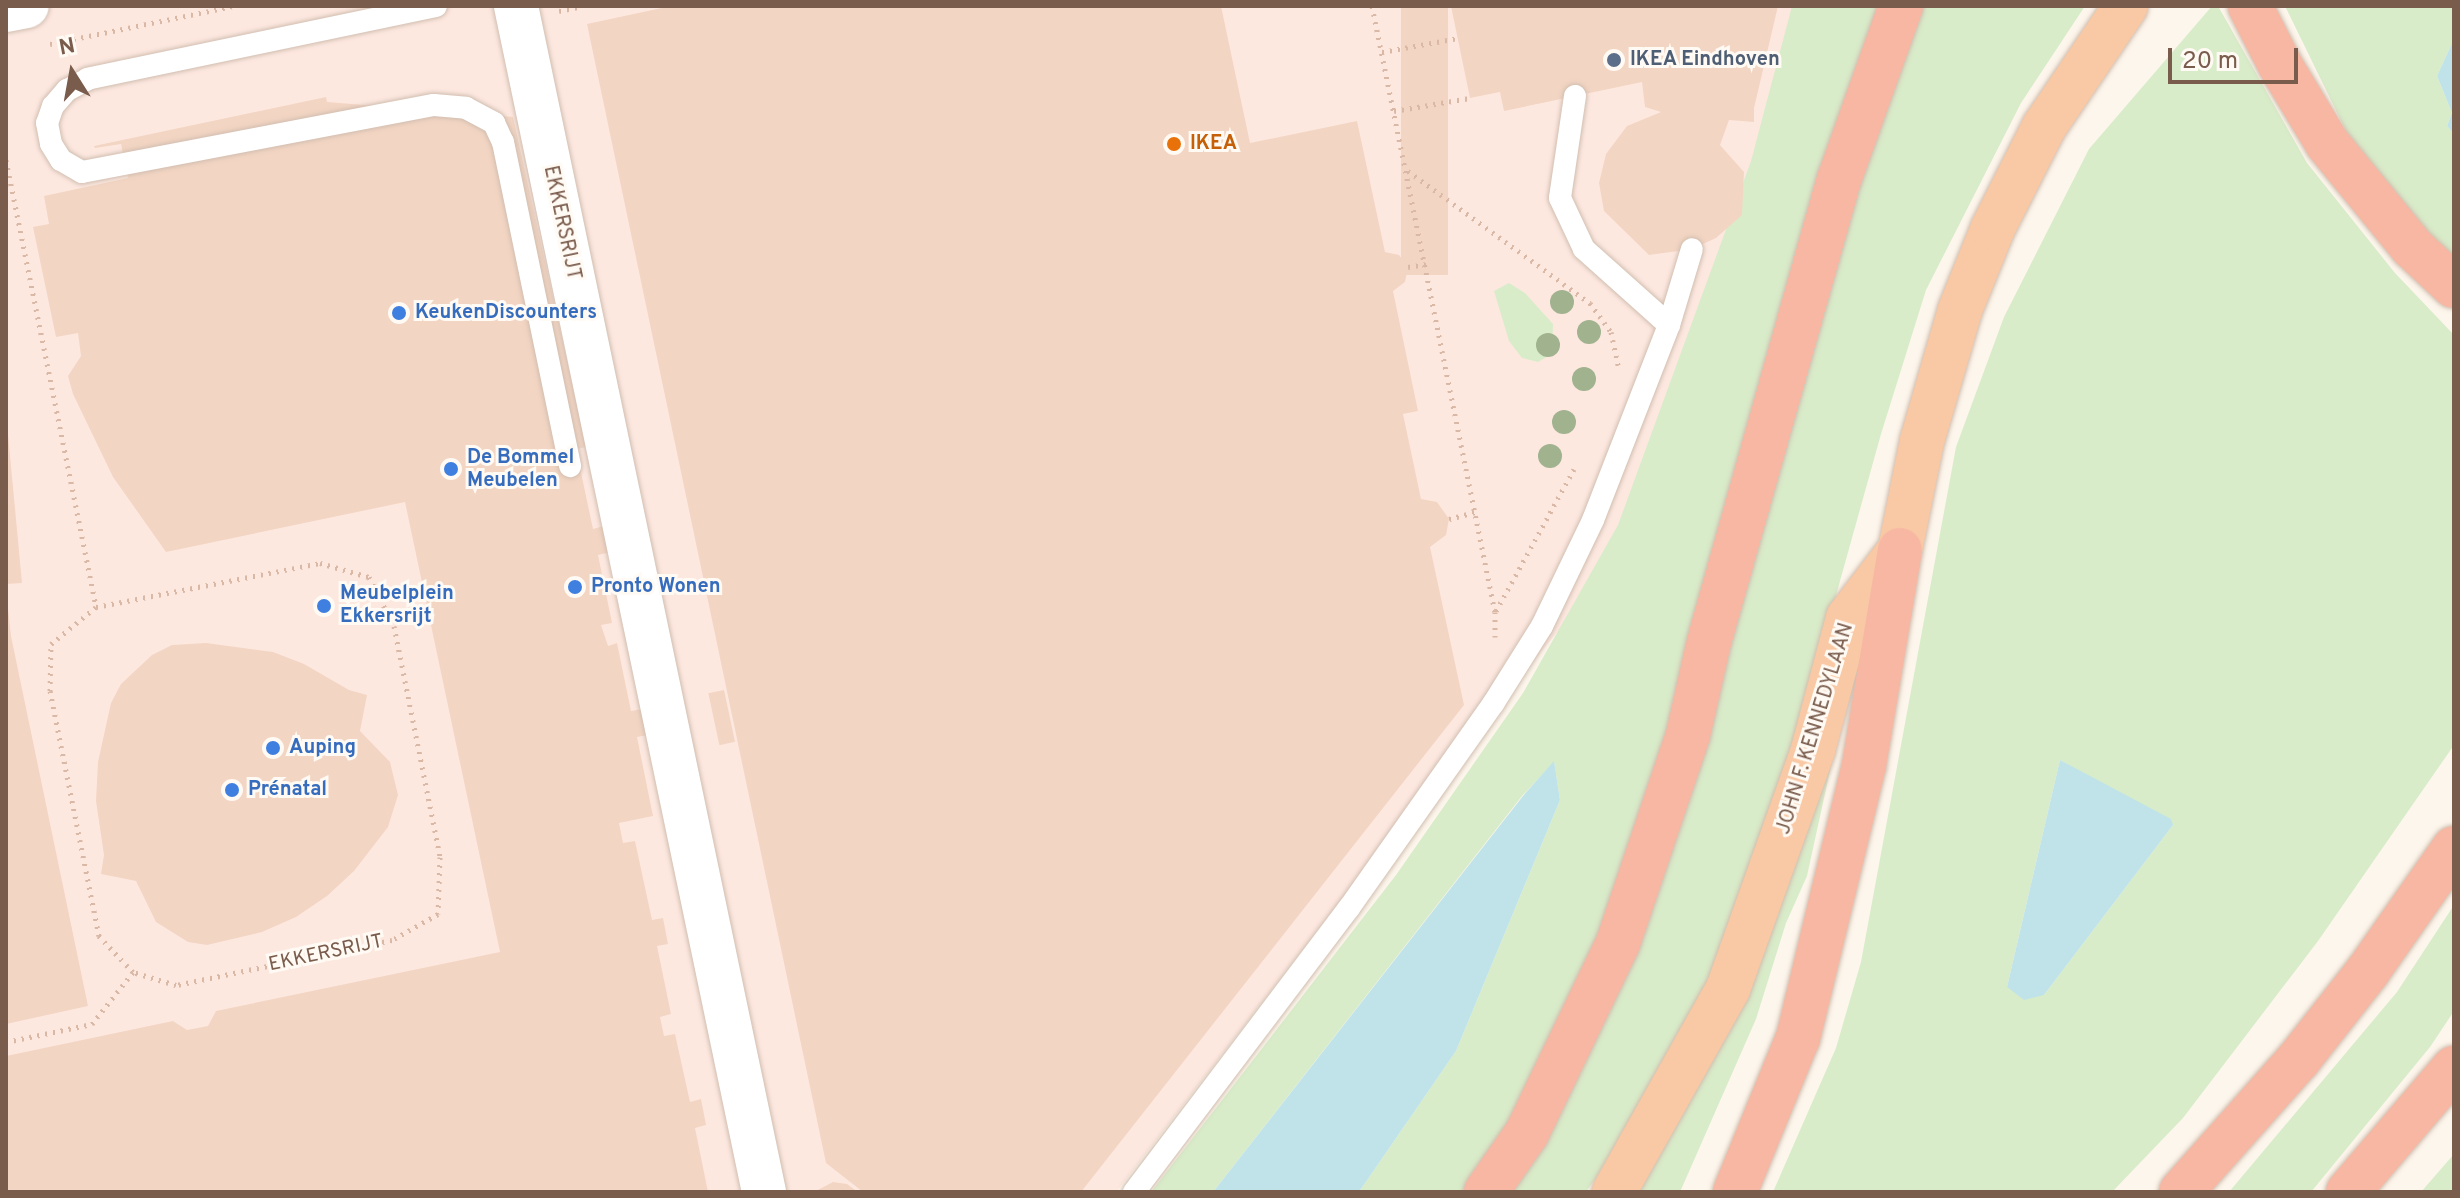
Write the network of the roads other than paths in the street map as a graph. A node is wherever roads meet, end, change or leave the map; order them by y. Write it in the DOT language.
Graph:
graph roads {
  1 [pos="436,6"];
  2 [pos="516,6"];
  3 [pos="1901,6"];
  4 [pos="2126,6"];
  5 [pos="2250,6"];
  6 [pos="6,10"];
  7 [pos="32,26"];
  8 [pos="1575,96"];
  9 [pos="1692,249"];
  10 [pos="2454,286"];
  11 [pos="1669,325"];
  12 [pos="570,466"];
  13 [pos="1900,550"];
  14 [pos="2454,848"];
  15 [pos="2454,1068"];
  16 [pos="764,1192"];
  17 [pos="1134,1192"];
  18 [pos="1486,1192"];
  19 [pos="1614,1192"];
  20 [pos="1735,1192"];
  21 [pos="2181,1192"];
  22 [pos="2348,1192"];
  1 -- 12 [label="lane"];
  2 -- 16 [label="street, EKKERSRIJT"];
  3 -- 18 [label="highway"];
  4 -- 13 [label="highway, JOHN F. KENNEDYLAAN"];
  5 -- 10 [label="highway"];
  6 -- 7 [label="street"];
  8 -- 11 [label="lane"];
  9 -- 11 [label="lane"];
  11 -- 17 [label="lane"];
  13 -- 19 [label="highway, JOHN F. KENNEDYLAAN"];
  13 -- 20 [label="highway"];
  14 -- 21 [label="highway"];
  15 -- 22 [label="highway"];
}
